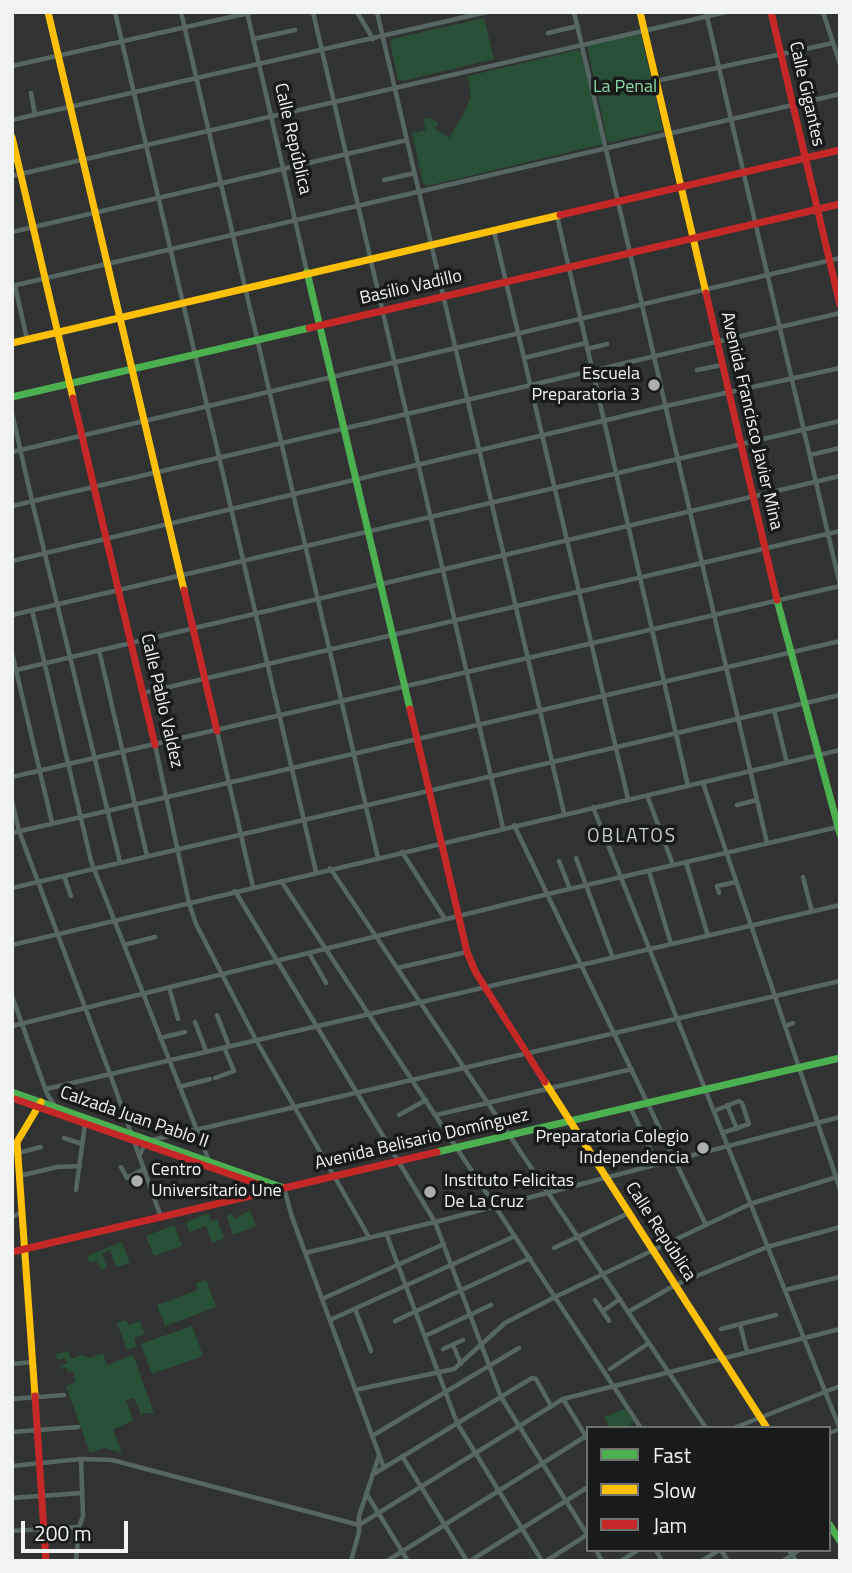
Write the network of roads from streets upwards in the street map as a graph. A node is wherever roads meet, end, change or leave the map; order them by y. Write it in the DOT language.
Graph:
graph roads {
  1 [pos="48,12"];
  2 [pos="115,12"];
  3 [pos="181,12"];
  4 [pos="313,12"];
  5 [pos="357,12"];
  6 [pos="377,12"];
  7 [pos="442,12"];
  8 [pos="487,12"];
  9 [pos="575,12"];
  10 [pos="640,12"];
  11 [pos="726,12"];
  12 [pos="771,12"];
  13 [pos="823,12"];
  14 [pos="249,13"];
  15 [pos="465,15"];
  16 [pos="707,15"];
  17 [pos="444,22"];
  18 [pos="578,26"];
  19 [pos="185,28"];
  20 [pos="295,30"];
  21 [pos="645,30"];
  22 [pos="548,33"];
  23 [pos="383,37"];
  24 [pos="253,39"];
  25 [pos="373,39"];
  26 [pos="122,42"];
  27 [pos="833,43"];
  28 [pos="582,45"];
  29 [pos="322,51"];
  30 [pos="781,54"];
  31 [pos="58,56"];
  32 [pos="840,64"];
  33 [pos="12,66"];
  34 [pos="259,66"];
  35 [pos="719,68"];
  36 [pos="197,80"];
  37 [pos="656,81"];
  38 [pos="396,88"];
  39 [pos="31,93"];
  40 [pos="134,93"];
  41 [pos="840,94"];
  42 [pos="334,103"];
  43 [pos="793,105"];
  44 [pos="71,108"];
  45 [pos="35,116"];
  46 [pos="271,118"];
  47 [pos="731,119"];
  48 [pos="12,120"];
  49 [pos="208,132"];
  50 [pos="668,133"];
  51 [pos="12,137"];
  52 [pos="407,140"];
  53 [pos="146,146"];
  54 [pos="606,148"];
  55 [pos="840,150"];
  56 [pos="346,154"];
  57 [pos="805,159"];
  58 [pos="84,160"];
  59 [pos="283,169"];
  60 [pos="743,172"];
  61 [pos="415,173"];
  62 [pos="21,174"];
  63 [pos="12,176"];
  64 [pos="384,180"];
  65 [pos="220,184"];
  66 [pos="680,186"];
  67 [pos="419,193"];
  68 [pos="158,199"];
  69 [pos="618,200"];
  70 [pos="840,204"];
  71 [pos="358,207"];
  72 [pos="817,209"];
  73 [pos="96,213"];
  74 [pos="557,216"];
  75 [pos="295,221"];
  76 [pos="755,223"];
  77 [pos="33,227"];
  78 [pos="494,231"];
  79 [pos="12,232"];
  80 [pos="232,236"];
  81 [pos="692,237"];
  82 [pos="432,245"];
  83 [pos="171,250"];
  84 [pos="630,252"];
  85 [pos="840,258"];
  86 [pos="371,259"];
  87 [pos="829,261"];
  88 [pos="108,265"];
  89 [pos="569,268"];
  90 [pos="307,272"];
  91 [pos="767,275"];
  92 [pos="45,278"];
  93 [pos="506,282"];
  94 [pos="13,286"];
  95 [pos="245,288"];
  96 [pos="705,289"];
  97 [pos="444,297"];
  98 [pos="183,302"];
  99 [pos="642,304"];
  100 [pos="840,305"];
  101 [pos="383,311"];
  102 [pos="840,313"];
  103 [pos="120,317"];
  104 [pos="580,319"];
  105 [pos="320,326"];
  106 [pos="779,327"];
  107 [pos="58,332"];
  108 [pos="518,334"];
  109 [pos="27,339"];
  110 [pos="257,340"];
  111 [pos="717,340"];
  112 [pos="12,342"];
  113 [pos="607,344"];
  114 [pos="587,346"];
  115 [pos="456,348"];
  116 [pos="195,355"];
  117 [pos="654,355"];
  118 [pos="524,358"];
  119 [pos="395,363"];
  120 [pos="722,365"];
  121 [pos="840,368"];
  122 [pos="132,369"];
  123 [pos="592,370"];
  124 [pos="697,370"];
  125 [pos="332,377"];
  126 [pos="792,378"];
  127 [pos="70,384"];
  128 [pos="530,384"];
  129 [pos="269,392"];
  130 [pos="729,392"];
  131 [pos="12,397"];
  132 [pos="467,398"];
  133 [pos="208,406"];
  134 [pos="666,406"];
  135 [pos="12,413"];
  136 [pos="407,414"];
  137 [pos="145,421"];
  138 [pos="840,421"];
  139 [pos="604,422"];
  140 [pos="343,427"];
  141 [pos="804,429"];
  142 [pos="542,435"];
  143 [pos="83,436"];
  144 [pos="281,443"];
  145 [pos="741,444"];
  146 [pos="840,448"];
  147 [pos="21,450"];
  148 [pos="480,450"];
  149 [pos="12,452"];
  150 [pos="810,455"];
  151 [pos="220,457"];
  152 [pos="678,460"];
  153 [pos="418,465"];
  154 [pos="156,471"];
  155 [pos="616,474"];
  156 [pos="840,476"];
  157 [pos="356,481"];
  158 [pos="816,482"];
  159 [pos="94,485"];
  160 [pos="555,489"];
  161 [pos="293,495"];
  162 [pos="753,496"];
  163 [pos="32,501"];
  164 [pos="492,503"];
  165 [pos="12,506"];
  166 [pos="232,509"];
  167 [pos="690,512"];
  168 [pos="431,517"];
  169 [pos="168,523"];
  170 [pos="628,526"];
  171 [pos="840,531"];
  172 [pos="368,532"];
  173 [pos="828,534"];
  174 [pos="107,538"];
  175 [pos="567,541"];
  176 [pos="305,547"];
  177 [pos="765,548"];
  178 [pos="44,554"];
  179 [pos="504,555"];
  180 [pos="12,561"];
  181 [pos="244,561"];
  182 [pos="703,564"];
  183 [pos="444,569"];
  184 [pos="180,575"];
  185 [pos="640,579"];
  186 [pos="380,584"];
  187 [pos="840,585"];
  188 [pos="119,590"];
  189 [pos="579,592"];
  190 [pos="317,599"];
  191 [pos="777,600"];
  192 [pos="58,604"];
  193 [pos="516,607"];
  194 [pos="32,610"];
  195 [pos="256,613"];
  196 [pos="715,614"];
  197 [pos="12,615"];
  198 [pos="455,621"];
  199 [pos="193,628"];
  200 [pos="652,630"];
  201 [pos="392,636"];
  202 [pos="840,641"];
  203 [pos="131,643"];
  204 [pos="591,644"];
  205 [pos="99,650"];
  206 [pos="329,650"];
  207 [pos="791,652"];
  208 [pos="12,653"];
  209 [pos="71,657"];
  210 [pos="528,660"];
  211 [pos="43,663"];
  212 [pos="268,665"];
  213 [pos="727,667"];
  214 [pos="14,670"];
  215 [pos="467,673"];
  216 [pos="205,679"];
  217 [pos="664,682"];
  218 [pos="404,688"];
  219 [pos="143,693"];
  220 [pos="840,695"];
  221 [pos="603,696"];
  222 [pos="342,702"];
  223 [pos="804,703"];
  224 [pos="540,710"];
  225 [pos="774,710"];
  226 [pos="280,716"];
  227 [pos="739,719"];
  228 [pos="479,725"];
  229 [pos="217,731"];
  230 [pos="676,734"];
  231 [pos="416,739"];
  232 [pos="155,745"];
  233 [pos="615,748"];
  234 [pos="840,750"];
  235 [pos="123,752"];
  236 [pos="354,754"];
  237 [pos="818,755"];
  238 [pos="96,758"];
  239 [pos="552,762"];
  240 [pos="787,763"];
  241 [pos="68,764"];
  242 [pos="292,768"];
  243 [pos="40,771"];
  244 [pos="751,771"];
  245 [pos="491,776"];
  246 [pos="12,777"];
  247 [pos="229,782"];
  248 [pos="703,783"];
  249 [pos="688,786"];
  250 [pos="428,792"];
  251 [pos="647,795"];
  252 [pos="167,797"];
  253 [pos="628,799"];
  254 [pos="757,800"];
  255 [pos="12,801"];
  256 [pos="135,804"];
  257 [pos="737,805"];
  258 [pos="366,806"];
  259 [pos="593,807"];
  260 [pos="107,811"];
  261 [pos="564,813"];
  262 [pos="80,817"];
  263 [pos="304,820"];
  264 [pos="52,823"];
  265 [pos="514,825"];
  266 [pos="503,828"];
  267 [pos="839,829"];
  268 [pos="19,831"];
  269 [pos="12,833"];
  270 [pos="241,835"];
  271 [pos="440,843"];
  272 [pos="767,843"];
  273 [pos="179,849"];
  274 [pos="402,852"];
  275 [pos="726,852"];
  276 [pos="147,856"];
  277 [pos="378,858"];
  278 [pos="576,859"];
  279 [pos="559,861"];
  280 [pos="120,862"];
  281 [pos="686,862"];
  282 [pos="673,865"];
  283 [pos="330,868"];
  284 [pos="94,869"];
  285 [pos="649,871"];
  286 [pos="316,872"];
  287 [pos="64,876"];
  288 [pos="803,877"];
  289 [pos="622,878"];
  290 [pos="281,881"];
  291 [pos="38,882"];
  292 [pos="736,882"];
  293 [pos="586,886"];
  294 [pos="253,887"];
  295 [pos="12,888"];
  296 [pos="570,889"];
  297 [pos="235,891"];
  298 [pos="719,893"];
  299 [pos="548,894"];
  300 [pos="71,896"];
  301 [pos="190,902"];
  302 [pos="840,905"];
  303 [pos="812,912"];
  304 [pos="457,917"];
  305 [pos="114,919"];
  306 [pos="445,919"];
  307 [pos="751,926"];
  308 [pos="56,933"];
  309 [pos="376,936"];
  310 [pos="708,936"];
  311 [pos="155,937"];
  312 [pos="12,944"];
  313 [pos="671,944"];
  314 [pos="124,945"];
  315 [pos="326,948"];
  316 [pos="650,949"];
  317 [pos="467,952"];
  318 [pos="309,953"];
  319 [pos="613,958"];
  320 [pos="276,961"];
  321 [pos="582,965"];
  322 [pos="397,968"];
  323 [pos="222,973"];
  324 [pos="840,981"];
  325 [pos="326,983"];
  326 [pos="169,987"];
  327 [pos="485,987"];
  328 [pos="143,993"];
  329 [pos="12,996"];
  330 [pos="775,996"];
  331 [pos="420,1002"];
  332 [pos="86,1008"];
  333 [pos="369,1014"];
  334 [pos="217,1016"];
  335 [pos="178,1019"];
  336 [pos="677,1019"];
  337 [pos="195,1022"];
  338 [pos="22,1023"];
  339 [pos="793,1023"];
  340 [pos="12,1026"];
  341 [pos="316,1026"];
  342 [pos="785,1026"];
  343 [pos="185,1032"];
  344 [pos="615,1034"];
  345 [pos="160,1038"];
  346 [pos="256,1040"];
  347 [pos="227,1046"];
  348 [pos="206,1051"];
  349 [pos="527,1054"];
  350 [pos="840,1058"];
  351 [pos="168,1060"];
  352 [pos="465,1068"];
  353 [pos="799,1068"];
  354 [pos="632,1069"];
  355 [pos="110,1074"];
  356 [pos="413,1080"];
  357 [pos="179,1087"];
  358 [pos="549,1088"];
  359 [pos="46,1089"];
  360 [pos="705,1090"];
  361 [pos="12,1092"];
  362 [pos="356,1093"];
  363 [pos="12,1098"];
  364 [pos="426,1100"];
  365 [pos="488,1103"];
  366 [pos="648,1104"];
  367 [pos="40,1105"];
  368 [pos="727,1105"];
  369 [pos="55,1107"];
  370 [pos="295,1107"];
  371 [pos="630,1107"];
  372 [pos="713,1111"];
  373 [pos="399,1115"];
  374 [pos="436,1115"];
  375 [pos="840,1117"];
  376 [pos="570,1121"];
  377 [pos="817,1123"];
  378 [pos="85,1124"];
  379 [pos="197,1129"];
  380 [pos="737,1129"];
  381 [pos="722,1133"];
  382 [pos="510,1136"];
  383 [pos="64,1138"];
  384 [pos="133,1138"];
  385 [pos="15,1142"];
  386 [pos="147,1143"];
  387 [pos="82,1144"];
  388 [pos="41,1147"];
  389 [pos="727,1147"];
  390 [pos="458,1148"];
  391 [pos="18,1153"];
  392 [pos="139,1156"];
  393 [pos="676,1160"];
  394 [pos="397,1162"];
  395 [pos="15,1164"];
  396 [pos="210,1164"];
  397 [pos="658,1164"];
  398 [pos="79,1166"];
  399 [pos="121,1167"];
  400 [pos="144,1169"];
  401 [pos="19,1176"];
  402 [pos="335,1176"];
  403 [pos="838,1177"];
  404 [pos="607,1178"];
  405 [pos="284,1188"];
  406 [pos="840,1189"];
  407 [pos="275,1190"];
  408 [pos="76,1191"];
  409 [pos="548,1193"];
  410 [pos="286,1198"];
  411 [pos="12,1204"];
  412 [pos="750,1204"];
  413 [pos="496,1206"];
  414 [pos="21,1207"];
  415 [pos="629,1213"];
  416 [pos="12,1217"];
  417 [pos="161,1217"];
  418 [pos="435,1222"];
  419 [pos="706,1225"];
  420 [pos="840,1227"];
  421 [pos="386,1233"];
  422 [pos="515,1236"];
  423 [pos="578,1236"];
  424 [pos="369,1237"];
  425 [pos="443,1244"];
  426 [pos="767,1247"];
  427 [pos="554,1248"];
  428 [pos="24,1249"];
  429 [pos="653,1250"];
  430 [pos="12,1252"];
  431 [pos="305,1253"];
  432 [pos="530,1258"];
  433 [pos="399,1265"];
  434 [pos="451,1265"];
  435 [pos="603,1275"];
  436 [pos="840,1277"];
  437 [pos="406,1285"];
  438 [pos="676,1285"];
  439 [pos="461,1290"];
  440 [pos="785,1290"];
  441 [pos="555,1297"];
  442 [pos="620,1299"];
  443 [pos="322,1300"];
  444 [pos="596,1300"];
  445 [pos="491,1305"];
  446 [pos="355,1309"];
  447 [pos="416,1310"];
  448 [pos="603,1311"];
  449 [pos="628,1312"];
  450 [pos="470,1315"];
  451 [pos="776,1315"];
  452 [pos="330,1320"];
  453 [pos="395,1321"];
  454 [pos="609,1321"];
  455 [pos="740,1324"];
  456 [pos="721,1329"];
  457 [pos="840,1329"];
  458 [pos="425,1336"];
  459 [pos="803,1338"];
  460 [pos="463,1340"];
  461 [pos="649,1343"];
  462 [pos="453,1345"];
  463 [pos="481,1345"];
  464 [pos="519,1348"];
  465 [pos="443,1349"];
  466 [pos="371,1351"];
  467 [pos="747,1352"];
  468 [pos="723,1358"];
  469 [pos="32,1362"];
  470 [pos="12,1364"];
  471 [pos="461,1364"];
  472 [pos="489,1367"];
  473 [pos="610,1369"];
  474 [pos="668,1371"];
  475 [pos="438,1372"];
  476 [pos="614,1386"];
  477 [pos="840,1386"];
  478 [pos="355,1390"];
  479 [pos="825,1392"];
  480 [pos="446,1394"];
  481 [pos="64,1395"];
  482 [pos="34,1397"];
  483 [pos="501,1397"];
  484 [pos="12,1399"];
  485 [pos="564,1399"];
  486 [pos="551,1406"];
  487 [pos="760,1417"];
  488 [pos="457,1423"];
  489 [pos="519,1426"];
  490 [pos="640,1426"];
  491 [pos="705,1426"];
  492 [pos="739,1426"];
  493 [pos="766,1426"];
  494 [pos="78,1427"];
  495 [pos="840,1429"];
  496 [pos="37,1430"];
  497 [pos="12,1432"];
  498 [pos="586,1435"];
  499 [pos="372,1436"];
  500 [pos="586,1438"];
  501 [pos="475,1453"];
  502 [pos="379,1455"];
  503 [pos="402,1456"];
  504 [pos="80,1459"];
  505 [pos="39,1464"];
  506 [pos="542,1464"];
  507 [pos="12,1466"];
  508 [pos="384,1468"];
  509 [pos="372,1475"];
  510 [pos="82,1481"];
  511 [pos="421,1487"];
  512 [pos="586,1488"];
  513 [pos="499,1491"];
  514 [pos="82,1493"];
  515 [pos="366,1493"];
  516 [pos="71,1494"];
  517 [pos="41,1496"];
  518 [pos="12,1498"];
  519 [pos="565,1501"];
  520 [pos="379,1513"];
  521 [pos="359,1525"];
  522 [pos="444,1525"];
  523 [pos="79,1527"];
  524 [pos="522,1528"];
  525 [pos="44,1529"];
  526 [pos="12,1531"];
  527 [pos="586,1532"];
  528 [pos="586,1536"];
  529 [pos="402,1551"];
  530 [pos="791,1553"];
  531 [pos="46,1561"];
  532 [pos="76,1561"];
  533 [pos="351,1561"];
  534 [pos="387,1561"];
  535 [pos="408,1561"];
  536 [pos="469,1561"];
  537 [pos="544,1561"];
  538 [pos="783,1561"];
  539 [pos="796,1561"];
  1 -- 31 [label="street"];
  2 -- 26 [label="street"];
  3 -- 19 [label="street"];
  4 -- 29 [label="street"];
  5 -- 25 [label="street"];
  6 -- 23 [label="street"];
  7 -- 17 [label="street"];
  8 -- 15 [label="street"];
  9 -- 18 [label="street"];
  10 -- 21 [label="street, Avenida Francisco Javier Mina"];
  11 -- 16 [label="street"];
  12 -- 30 [label="street, Calle Gigantes"];
  13 -- 27 [label="street"];
  14 -- 19 [label="street"];
  14 -- 24 [label="street, Calle República"];
  15 -- 17 [label="street"];
  16 -- 21 [label="street"];
  16 -- 35 [label="street"];
  17 -- 23 [label="street"];
  18 -- 22 [label="street"];
  18 -- 28 [label="street"];
  19 -- 26 [label="street"];
  19 -- 36 [label="street"];
  20 -- 24 [label="street"];
  21 -- 28 [label="street"];
  21 -- 37 [label="street, Avenida Francisco Javier Mina"];
  23 -- 25 [label="street"];
  23 -- 38 [label="street"];
  24 -- 34 [label="street, Calle República"];
  25 -- 29 [label="street"];
  26 -- 31 [label="street"];
  26 -- 40 [label="street"];
  27 -- 30 [label="street"];
  27 -- 32 [label="street"];
  28 -- 38 [label="street"];
  28 -- 54 [label="street"];
  29 -- 34 [label="street"];
  29 -- 42 [label="street"];
  30 -- 35 [label="street"];
  30 -- 43 [label="street, Calle Gigantes"];
  31 -- 33 [label="street"];
  31 -- 44 [label="street"];
  34 -- 36 [label="street"];
  34 -- 46 [label="street, Calle República"];
  35 -- 37 [label="street"];
  35 -- 47 [label="street"];
  36 -- 40 [label="street"];
  36 -- 49 [label="street"];
  37 -- 50 [label="street, Avenida Francisco Javier Mina"];
  38 -- 42 [label="street"];
  38 -- 52 [label="street"];
  39 -- 45 [label="street"];
  40 -- 44 [label="street"];
  40 -- 53 [label="street"];
  41 -- 43 [label="street"];
  42 -- 46 [label="street"];
  42 -- 56 [label="street"];
  43 -- 47 [label="street"];
  43 -- 57 [label="street, Calle Gigantes"];
  44 -- 45 [label="street"];
  44 -- 58 [label="street"];
  45 -- 48 [label="street"];
  46 -- 49 [label="street"];
  46 -- 59 [label="street, Calle República"];
  47 -- 50 [label="street"];
  47 -- 60 [label="street"];
  49 -- 53 [label="street"];
  49 -- 65 [label="street"];
  50 -- 54 [label="street"];
  50 -- 66 [label="street, Avenida Francisco Javier Mina"];
  51 -- 62 [label="street, Calle Pablo Valdez"];
  52 -- 56 [label="street"];
  52 -- 61 [label="street"];
  53 -- 58 [label="street"];
  53 -- 68 [label="street"];
  54 -- 67 [label="street"];
  54 -- 69 [label="street"];
  55 -- 57 [label="street"];
  56 -- 59 [label="street"];
  56 -- 71 [label="street"];
  57 -- 60 [label="street"];
  57 -- 72 [label="street, Calle Gigantes"];
  58 -- 62 [label="street"];
  58 -- 73 [label="street"];
  59 -- 65 [label="street"];
  59 -- 75 [label="street, Calle República"];
  60 -- 66 [label="street"];
  60 -- 76 [label="street"];
  61 -- 64 [label="street"];
  61 -- 67 [label="street"];
  62 -- 63 [label="street"];
  62 -- 77 [label="street, Calle Pablo Valdez"];
  65 -- 68 [label="street"];
  65 -- 80 [label="street"];
  66 -- 69 [label="street"];
  66 -- 81 [label="street, Avenida Francisco Javier Mina"];
  67 -- 71 [label="street"];
  67 -- 82 [label="street"];
  68 -- 73 [label="street"];
  68 -- 83 [label="street"];
  69 -- 74 [label="street"];
  69 -- 84 [label="street"];
  70 -- 72 [label="street, Basilio Vadillo"];
  71 -- 75 [label="street"];
  71 -- 86 [label="street"];
  72 -- 76 [label="street, Basilio Vadillo"];
  72 -- 87 [label="street, Calle Gigantes"];
  73 -- 77 [label="street"];
  73 -- 88 [label="street"];
  74 -- 78 [label="street"];
  74 -- 89 [label="street"];
  75 -- 80 [label="street"];
  75 -- 90 [label="street, Calle República"];
  76 -- 81 [label="street, Basilio Vadillo"];
  76 -- 91 [label="street"];
  77 -- 79 [label="street"];
  77 -- 92 [label="street, Calle Pablo Valdez"];
  78 -- 82 [label="street"];
  78 -- 93 [label="street"];
  80 -- 83 [label="street"];
  80 -- 95 [label="street"];
  81 -- 84 [label="street, Basilio Vadillo"];
  81 -- 96 [label="street, Avenida Francisco Javier Mina"];
  82 -- 86 [label="street"];
  82 -- 97 [label="street"];
  83 -- 88 [label="street"];
  83 -- 98 [label="street"];
  84 -- 89 [label="street, Basilio Vadillo"];
  84 -- 99 [label="street"];
  85 -- 87 [label="street"];
  86 -- 90 [label="street"];
  86 -- 101 [label="street"];
  87 -- 91 [label="street"];
  87 -- 100 [label="street, Calle Gigantes"];
  88 -- 92 [label="street"];
  88 -- 103 [label="street"];
  89 -- 93 [label="street, Basilio Vadillo"];
  89 -- 104 [label="street"];
  90 -- 95 [label="street"];
  90 -- 105 [label="street, Calle República"];
  91 -- 96 [label="street"];
  91 -- 106 [label="street"];
  92 -- 94 [label="street"];
  92 -- 107 [label="street, Calle Pablo Valdez"];
  93 -- 97 [label="street, Basilio Vadillo"];
  93 -- 108 [label="street"];
  94 -- 109 [label="street"];
  95 -- 98 [label="street"];
  95 -- 110 [label="street"];
  96 -- 99 [label="street"];
  96 -- 111 [label="street, Avenida Francisco Javier Mina"];
  97 -- 101 [label="street, Basilio Vadillo"];
  97 -- 115 [label="street"];
  98 -- 103 [label="street"];
  98 -- 116 [label="street"];
  99 -- 104 [label="street"];
  99 -- 117 [label="street"];
  101 -- 105 [label="street, Basilio Vadillo"];
  101 -- 119 [label="street"];
  102 -- 106 [label="street"];
  103 -- 107 [label="street"];
  103 -- 122 [label="street"];
  104 -- 108 [label="street"];
  104 -- 114 [label="street"];
  105 -- 110 [label="street, Basilio Vadillo"];
  105 -- 125 [label="street, Calle República"];
  106 -- 111 [label="street"];
  106 -- 126 [label="street"];
  107 -- 109 [label="street"];
  107 -- 127 [label="street, Calle Pablo Valdez"];
  108 -- 115 [label="street"];
  108 -- 118 [label="street"];
  109 -- 112 [label="street"];
  110 -- 116 [label="street, Basilio Vadillo"];
  110 -- 129 [label="street"];
  111 -- 117 [label="street"];
  111 -- 120 [label="street, Avenida Francisco Javier Mina"];
  113 -- 114 [label="street"];
  114 -- 118 [label="street"];
  114 -- 123 [label="street"];
  115 -- 119 [label="street"];
  115 -- 132 [label="street"];
  116 -- 122 [label="street, Basilio Vadillo"];
  116 -- 133 [label="street"];
  117 -- 123 [label="street"];
  117 -- 134 [label="street"];
  118 -- 128 [label="street"];
  119 -- 125 [label="street"];
  119 -- 136 [label="street"];
  120 -- 124 [label="street"];
  120 -- 130 [label="street, Avenida Francisco Javier Mina"];
  121 -- 126 [label="street"];
  122 -- 127 [label="street, Basilio Vadillo"];
  122 -- 137 [label="street"];
  123 -- 128 [label="street"];
  123 -- 139 [label="street"];
  125 -- 129 [label="street"];
  125 -- 140 [label="street, Calle República"];
  126 -- 130 [label="street"];
  126 -- 141 [label="street"];
  127 -- 131 [label="street, Basilio Vadillo"];
  127 -- 143 [label="street, Calle Pablo Valdez"];
  128 -- 132 [label="street"];
  128 -- 142 [label="street"];
  129 -- 133 [label="street"];
  129 -- 144 [label="street"];
  130 -- 134 [label="street"];
  130 -- 145 [label="street, Avenida Francisco Javier Mina"];
  132 -- 136 [label="street"];
  132 -- 148 [label="street"];
  133 -- 137 [label="street"];
  133 -- 151 [label="street"];
  134 -- 139 [label="street"];
  134 -- 152 [label="street"];
  135 -- 147 [label="street"];
  136 -- 140 [label="street"];
  136 -- 153 [label="street"];
  137 -- 143 [label="street"];
  137 -- 154 [label="street"];
  138 -- 141 [label="street"];
  139 -- 142 [label="street"];
  139 -- 155 [label="street"];
  140 -- 144 [label="street"];
  140 -- 157 [label="street, Calle República"];
  141 -- 145 [label="street"];
  141 -- 150 [label="street"];
  142 -- 148 [label="street"];
  142 -- 160 [label="street"];
  143 -- 147 [label="street"];
  143 -- 159 [label="street, Calle Pablo Valdez"];
  144 -- 151 [label="street"];
  144 -- 161 [label="street"];
  145 -- 152 [label="street"];
  145 -- 162 [label="street, Avenida Francisco Javier Mina"];
  146 -- 150 [label="street"];
  147 -- 149 [label="street"];
  147 -- 163 [label="street"];
  148 -- 153 [label="street"];
  148 -- 164 [label="street"];
  150 -- 158 [label="street"];
  151 -- 154 [label="street"];
  151 -- 166 [label="street"];
  152 -- 155 [label="street"];
  152 -- 167 [label="street"];
  153 -- 157 [label="street"];
  153 -- 168 [label="street"];
  154 -- 159 [label="street"];
  154 -- 169 [label="street"];
  155 -- 160 [label="street"];
  155 -- 170 [label="street"];
  156 -- 158 [label="street"];
  157 -- 161 [label="street"];
  157 -- 172 [label="street, Calle República"];
  158 -- 162 [label="street"];
  158 -- 173 [label="street"];
  159 -- 163 [label="street"];
  159 -- 174 [label="street, Calle Pablo Valdez"];
  160 -- 164 [label="street"];
  160 -- 175 [label="street"];
  161 -- 166 [label="street"];
  161 -- 176 [label="street"];
  162 -- 167 [label="street"];
  162 -- 177 [label="street, Avenida Francisco Javier Mina"];
  163 -- 165 [label="street"];
  163 -- 178 [label="street"];
  164 -- 168 [label="street"];
  164 -- 179 [label="street"];
  166 -- 169 [label="street"];
  166 -- 181 [label="street"];
  167 -- 170 [label="street"];
  167 -- 182 [label="street"];
  168 -- 172 [label="street"];
  168 -- 183 [label="street"];
  169 -- 174 [label="street"];
  169 -- 184 [label="street"];
  170 -- 175 [label="street"];
  170 -- 185 [label="street"];
  171 -- 173 [label="street"];
  172 -- 176 [label="street"];
  172 -- 186 [label="street, Calle República"];
  173 -- 177 [label="street"];
  173 -- 187 [label="street"];
  174 -- 178 [label="street"];
  174 -- 188 [label="street, Calle Pablo Valdez"];
  175 -- 179 [label="street"];
  175 -- 189 [label="street"];
  176 -- 181 [label="street"];
  176 -- 190 [label="street"];
  177 -- 182 [label="street"];
  177 -- 191 [label="street, Avenida Francisco Javier Mina"];
  178 -- 180 [label="street"];
  178 -- 192 [label="street"];
  179 -- 183 [label="street"];
  179 -- 193 [label="street"];
  181 -- 184 [label="street"];
  181 -- 195 [label="street"];
  182 -- 185 [label="street"];
  182 -- 196 [label="street"];
  183 -- 186 [label="street"];
  183 -- 198 [label="street"];
  184 -- 188 [label="street"];
  184 -- 199 [label="street"];
  185 -- 189 [label="street"];
  185 -- 200 [label="street"];
  186 -- 190 [label="street"];
  186 -- 201 [label="street, Calle República"];
  187 -- 191 [label="street"];
  188 -- 192 [label="street"];
  188 -- 203 [label="street, Calle Pablo Valdez"];
  189 -- 193 [label="street"];
  189 -- 204 [label="street"];
  190 -- 195 [label="street"];
  190 -- 206 [label="street"];
  191 -- 196 [label="street"];
  191 -- 207 [label="street, Avenida Francisco Javier Mina"];
  192 -- 194 [label="street"];
  192 -- 209 [label="street"];
  193 -- 198 [label="street"];
  193 -- 210 [label="street"];
  194 -- 197 [label="street"];
  194 -- 211 [label="street"];
  195 -- 199 [label="street"];
  195 -- 212 [label="street"];
  196 -- 200 [label="street"];
  196 -- 213 [label="street"];
  198 -- 201 [label="street"];
  198 -- 215 [label="street"];
  199 -- 203 [label="street"];
  199 -- 216 [label="street"];
  200 -- 204 [label="street"];
  200 -- 217 [label="street"];
  201 -- 206 [label="street"];
  201 -- 218 [label="street, Calle República"];
  202 -- 207 [label="street"];
  203 -- 205 [label="street"];
  203 -- 219 [label="street, Calle Pablo Valdez"];
  204 -- 210 [label="street"];
  204 -- 221 [label="street"];
  205 -- 209 [label="street"];
  205 -- 235 [label="street"];
  206 -- 212 [label="street"];
  206 -- 222 [label="street"];
  207 -- 213 [label="street"];
  207 -- 223 [label="street, Avenida Francisco Javier Mina"];
  208 -- 214 [label="street"];
  209 -- 211 [label="street"];
  209 -- 238 [label="street"];
  210 -- 215 [label="street"];
  210 -- 224 [label="street"];
  211 -- 214 [label="street"];
  211 -- 241 [label="street"];
  212 -- 216 [label="street"];
  212 -- 226 [label="street"];
  213 -- 217 [label="street"];
  213 -- 227 [label="street"];
  214 -- 243 [label="street"];
  215 -- 218 [label="street"];
  215 -- 228 [label="street"];
  216 -- 219 [label="street"];
  216 -- 229 [label="street"];
  217 -- 221 [label="street"];
  217 -- 230 [label="street"];
  218 -- 222 [label="street"];
  218 -- 231 [label="street, Calle República"];
  219 -- 232 [label="street, Calle Pablo Valdez"];
  220 -- 223 [label="street"];
  221 -- 224 [label="street"];
  221 -- 233 [label="street"];
  222 -- 226 [label="street"];
  222 -- 236 [label="street"];
  223 -- 225 [label="street"];
  223 -- 237 [label="street, Avenida Francisco Javier Mina"];
  224 -- 228 [label="street"];
  224 -- 239 [label="street"];
  225 -- 227 [label="street"];
  225 -- 240 [label="street"];
  226 -- 229 [label="street"];
  226 -- 242 [label="street"];
  227 -- 230 [label="street"];
  227 -- 244 [label="street"];
  228 -- 231 [label="street"];
  228 -- 245 [label="street"];
  229 -- 232 [label="street"];
  229 -- 247 [label="street"];
  230 -- 233 [label="street"];
  230 -- 249 [label="street"];
  231 -- 236 [label="street"];
  231 -- 250 [label="street, Calle República"];
  232 -- 235 [label="street"];
  232 -- 252 [label="street, Calle Pablo Valdez"];
  233 -- 239 [label="street"];
  233 -- 253 [label="street"];
  234 -- 237 [label="street"];
  235 -- 238 [label="street"];
  235 -- 256 [label="street"];
  236 -- 242 [label="street"];
  236 -- 258 [label="street"];
  237 -- 240 [label="street"];
  237 -- 267 [label="street, Avenida Francisco Javier Mina"];
  238 -- 241 [label="street"];
  238 -- 260 [label="street"];
  239 -- 245 [label="street"];
  239 -- 261 [label="street"];
  240 -- 244 [label="street"];
  241 -- 243 [label="street"];
  241 -- 262 [label="street"];
  242 -- 247 [label="street"];
  242 -- 263 [label="street"];
  243 -- 246 [label="street"];
  243 -- 264 [label="street"];
  244 -- 248 [label="street"];
  244 -- 254 [label="street"];
  245 -- 250 [label="street"];
  245 -- 266 [label="street"];
  247 -- 252 [label="street"];
  247 -- 270 [label="street"];
  248 -- 249 [label="street"];
  248 -- 275 [label="street"];
  249 -- 251 [label="street"];
  250 -- 258 [label="street"];
  250 -- 271 [label="street, Calle República"];
  251 -- 253 [label="street"];
  251 -- 282 [label="street"];
  252 -- 256 [label="street"];
  252 -- 273 [label="street, Calle Pablo Valdez"];
  253 -- 259 [label="street"];
  254 -- 257 [label="street"];
  254 -- 272 [label="street"];
  255 -- 268 [label="street"];
  256 -- 260 [label="street"];
  256 -- 276 [label="street"];
  258 -- 263 [label="street"];
  258 -- 277 [label="street"];
  259 -- 261 [label="street"];
  259 -- 289 [label="street"];
  260 -- 262 [label="street"];
  260 -- 280 [label="street"];
  261 -- 265 [label="street"];
  262 -- 264 [label="street"];
  262 -- 284 [label="street"];
  263 -- 270 [label="street"];
  263 -- 286 [label="street"];
  264 -- 268 [label="street"];
  265 -- 266 [label="street"];
  265 -- 299 [label="street"];
  266 -- 271 [label="street"];
  267 -- 272 [label="street"];
  268 -- 269 [label="street"];
  268 -- 291 [label="street"];
  270 -- 273 [label="street"];
  270 -- 294 [label="street"];
  271 -- 274 [label="street"];
  271 -- 304 [label="street, Calle República"];
  272 -- 275 [label="street"];
  273 -- 276 [label="street"];
  273 -- 301 [label="street, Calle Pablo Valdez"];
  274 -- 277 [label="street"];
  274 -- 306 [label="street"];
  275 -- 281 [label="street"];
  275 -- 292 [label="street"];
  276 -- 280 [label="street"];
  277 -- 283 [label="street"];
  278 -- 293 [label="street"];
  279 -- 296 [label="street"];
  280 -- 284 [label="street"];
  281 -- 282 [label="street"];
  281 -- 310 [label="street"];
  282 -- 285 [label="street"];
  283 -- 286 [label="street"];
  283 -- 309 [label="street"];
  284 -- 287 [label="street"];
  284 -- 305 [label="street"];
  285 -- 289 [label="street"];
  285 -- 313 [label="street"];
  286 -- 290 [label="street"];
  287 -- 291 [label="street"];
  287 -- 300 [label="street"];
  288 -- 303 [label="street"];
  289 -- 293 [label="street"];
  289 -- 316 [label="street"];
  290 -- 294 [label="street"];
  290 -- 315 [label="street"];
  291 -- 295 [label="street"];
  291 -- 308 [label="street"];
  292 -- 298 [label="street"];
  292 -- 307 [label="street"];
  293 -- 296 [label="street"];
  293 -- 319 [label="street"];
  294 -- 297 [label="street"];
  296 -- 299 [label="street"];
  297 -- 301 [label="street"];
  297 -- 320 [label="street"];
  299 -- 304 [label="street"];
  299 -- 321 [label="street"];
  301 -- 305 [label="street"];
  301 -- 323 [label="street, Calle Pablo Valdez"];
  302 -- 303 [label="street"];
  303 -- 307 [label="street"];
  304 -- 306 [label="street"];
  304 -- 317 [label="street, Calle República"];
  305 -- 308 [label="street"];
  305 -- 314 [label="street"];
  306 -- 309 [label="street"];
  307 -- 310 [label="street"];
  307 -- 330 [label="street"];
  308 -- 312 [label="street"];
  308 -- 332 [label="street"];
  309 -- 315 [label="street"];
  309 -- 322 [label="street"];
  310 -- 313 [label="street"];
  311 -- 314 [label="street"];
  313 -- 316 [label="street"];
  314 -- 328 [label="street"];
  315 -- 318 [label="street"];
  315 -- 333 [label="street"];
  316 -- 319 [label="street"];
  316 -- 336 [label="street"];
  317 -- 322 [label="street"];
  317 -- 327 [label="street, Calle República"];
  318 -- 320 [label="street"];
  318 -- 325 [label="street"];
  319 -- 321 [label="street"];
  320 -- 323 [label="street"];
  320 -- 341 [label="street"];
  321 -- 327 [label="street"];
  321 -- 344 [label="street"];
  322 -- 331 [label="street"];
  323 -- 326 [label="street"];
  323 -- 346 [label="street, Calle Pablo Valdez"];
  324 -- 330 [label="street"];
  326 -- 328 [label="street"];
  326 -- 335 [label="street"];
  327 -- 331 [label="street"];
  327 -- 349 [label="street, Calle República"];
  328 -- 332 [label="street"];
  328 -- 345 [label="street"];
  329 -- 338 [label="street"];
  330 -- 336 [label="street"];
  330 -- 342 [label="street"];
  331 -- 333 [label="street"];
  331 -- 352 [label="street"];
  332 -- 338 [label="street"];
  332 -- 355 [label="street"];
  333 -- 341 [label="street"];
  333 -- 356 [label="street"];
  334 -- 347 [label="street"];
  336 -- 344 [label="street"];
  336 -- 360 [label="street"];
  337 -- 348 [label="street"];
  338 -- 340 [label="street"];
  338 -- 359 [label="street"];
  339 -- 342 [label="street"];
  341 -- 346 [label="street"];
  341 -- 362 [label="street"];
  342 -- 353 [label="street"];
  343 -- 345 [label="street"];
  344 -- 349 [label="street"];
  344 -- 354 [label="street"];
  345 -- 351 [label="street"];
  346 -- 347 [label="street"];
  346 -- 370 [label="street, Calle Pablo Valdez"];
  347 -- 348 [label="street"];
  347 -- 357 [label="street"];
  348 -- 351 [label="street"];
  349 -- 352 [label="street"];
  349 -- 358 [label="street, Calle República"];
  350 -- 353 [label="street, Avenida Belisario Domínguez"];
  351 -- 355 [label="street"];
  351 -- 357 [label="street"];
  352 -- 356 [label="street"];
  352 -- 365 [label="street"];
  353 -- 360 [label="street, Avenida Belisario Domínguez"];
  353 -- 377 [label="street"];
  354 -- 358 [label="street"];
  354 -- 366 [label="street"];
  355 -- 359 [label="street"];
  355 -- 384 [label="street"];
  356 -- 362 [label="street"];
  356 -- 364 [label="street"];
  357 -- 379 [label="street"];
  358 -- 365 [label="street"];
  358 -- 376 [label="street, Calle República"];
  359 -- 367 [label="street"];
  359 -- 369 [label="street"];
  360 -- 366 [label="street, Avenida Belisario Domínguez"];
  360 -- 372 [label="street"];
  361 -- 367 [label="street, Calzada Juan Pablo II"];
  362 -- 370 [label="street"];
  362 -- 394 [label="street"];
  363 -- 367 [label="street, Calzada Juan Pablo II"];
  364 -- 373 [label="street"];
  364 -- 374 [label="street"];
  365 -- 374 [label="street"];
  365 -- 382 [label="street"];
  366 -- 371 [label="street, Avenida Belisario Domínguez"];
  366 -- 393 [label="street"];
  367 -- 369 [label="street, Calzada Juan Pablo II"];
  367 -- 378 [label="street, Calzada Juan Pablo II"];
  367 -- 385 [label="street"];
  368 -- 372 [label="street"];
  368 -- 380 [label="street"];
  368 -- 380 [label="street"];
  369 -- 384 [label="street, Calzada Juan Pablo II"];
  370 -- 379 [label="street"];
  370 -- 402 [label="street, Calle Pablo Valdez"];
  371 -- 376 [label="street, Avenida Belisario Domínguez"];
  371 -- 397 [label="street"];
  372 -- 381 [label="street"];
  374 -- 390 [label="street"];
  375 -- 377 [label="street"];
  376 -- 382 [label="street, Avenida Belisario Domínguez"];
  376 -- 404 [label="street, Calle República"];
  377 -- 389 [label="street"];
  377 -- 403 [label="street"];
  378 -- 384 [label="street, Calzada Juan Pablo II"];
  378 -- 387 [label="street"];
  379 -- 386 [label="street"];
  379 -- 396 [label="street"];
  380 -- 381 [label="street"];
  381 -- 389 [label="street"];
  382 -- 390 [label="street, Avenida Belisario Domínguez"];
  382 -- 409 [label="street"];
  383 -- 387 [label="street"];
  384 -- 386 [label="street, Calzada Juan Pablo II"];
  384 -- 392 [label="street"];
  385 -- 391 [label="street"];
  386 -- 392 [label="street"];
  386 -- 396 [label="street, Calzada Juan Pablo II"];
  387 -- 398 [label="street"];
  388 -- 391 [label="street"];
  389 -- 393 [label="street"];
  389 -- 412 [label="street"];
  390 -- 394 [label="street, Avenida Belisario Domínguez"];
  390 -- 413 [label="street"];
  391 -- 395 [label="street"];
  392 -- 400 [label="street"];
  393 -- 397 [label="street"];
  393 -- 419 [label="street"];
  394 -- 402 [label="street, Avenida Belisario Domínguez"];
  394 -- 418 [label="street"];
  395 -- 401 [label="street"];
  396 -- 405 [label="street, Calzada Juan Pablo II"];
  396 -- 407 [label="street, Calzada Juan Pablo II"];
  397 -- 404 [label="street"];
  398 -- 401 [label="street"];
  398 -- 408 [label="street"];
  399 -- 400 [label="street"];
  400 -- 417 [label="street"];
  401 -- 414 [label="street"];
  402 -- 405 [label="street, Avenida Belisario Domínguez"];
  402 -- 424 [label="street, Calle Pablo Valdez"];
  403 -- 406 [label="street"];
  403 -- 412 [label="street"];
  404 -- 409 [label="street"];
  404 -- 415 [label="street, Calle República"];
  405 -- 407 [label="street, Avenida Belisario Domínguez"];
  405 -- 410 [label="street"];
  407 -- 410 [label="street"];
  407 -- 417 [label="street, Avenida Belisario Domínguez"];
  409 -- 413 [label="street"];
  409 -- 423 [label="street"];
  410 -- 431 [label="street"];
  411 -- 414 [label="street"];
  412 -- 419 [label="street"];
  412 -- 426 [label="street"];
  413 -- 418 [label="street"];
  413 -- 422 [label="street"];
  414 -- 416 [label="street"];
  414 -- 428 [label="street"];
  415 -- 423 [label="street"];
  415 -- 429 [label="street, Calle República"];
  417 -- 428 [label="street, Avenida Belisario Domínguez"];
  418 -- 421 [label="street"];
  418 -- 425 [label="street"];
  419 -- 429 [label="street"];
  420 -- 426 [label="street"];
  421 -- 424 [label="street"];
  421 -- 433 [label="street"];
  422 -- 432 [label="street"];
  422 -- 434 [label="street"];
  423 -- 427 [label="street"];
  423 -- 435 [label="street"];
  424 -- 431 [label="street"];
  425 -- 433 [label="street"];
  425 -- 434 [label="street"];
  426 -- 438 [label="street"];
  426 -- 440 [label="street"];
  428 -- 430 [label="street, Avenida Belisario Domínguez"];
  428 -- 469 [label="street"];
  429 -- 435 [label="street"];
  429 -- 438 [label="street, Calle República"];
  431 -- 443 [label="street"];
  432 -- 439 [label="street"];
  432 -- 441 [label="street"];
  433 -- 437 [label="street"];
  433 -- 443 [label="street"];
  434 -- 437 [label="street"];
  434 -- 439 [label="street"];
  435 -- 441 [label="street"];
  435 -- 442 [label="street"];
  436 -- 440 [label="street"];
  437 -- 446 [label="street"];
  437 -- 447 [label="street"];
  438 -- 449 [label="street"];
  438 -- 468 [label="street, Calle República"];
  439 -- 447 [label="street"];
  439 -- 450 [label="street"];
  440 -- 459 [label="street"];
  441 -- 463 [label="street"];
  441 -- 476 [label="street"];
  442 -- 448 [label="street"];
  442 -- 449 [label="street"];
  443 -- 452 [label="street"];
  444 -- 448 [label="street"];
  445 -- 450 [label="street"];
  446 -- 452 [label="street"];
  446 -- 466 [label="street"];
  447 -- 453 [label="street"];
  447 -- 458 [label="street"];
  448 -- 454 [label="street"];
  449 -- 461 [label="street"];
  450 -- 458 [label="street"];
  450 -- 463 [label="street"];
  451 -- 455 [label="street"];
  452 -- 478 [label="street"];
  455 -- 456 [label="street"];
  455 -- 467 [label="street"];
  457 -- 459 [label="street"];
  458 -- 475 [label="street"];
  459 -- 467 [label="street"];
  459 -- 479 [label="street"];
  460 -- 462 [label="street"];
  461 -- 473 [label="street"];
  461 -- 474 [label="street"];
  462 -- 465 [label="street"];
  462 -- 471 [label="street"];
  463 -- 471 [label="street"];
  463 -- 472 [label="street"];
  464 -- 472 [label="street"];
  467 -- 468 [label="street"];
  468 -- 474 [label="street"];
  468 -- 487 [label="street, Calle República"];
  469 -- 470 [label="street"];
  469 -- 482 [label="street"];
  471 -- 475 [label="street"];
  472 -- 480 [label="street"];
  472 -- 483 [label="street"];
  474 -- 476 [label="street"];
  474 -- 491 [label="street"];
  475 -- 478 [label="street"];
  475 -- 480 [label="street"];
  476 -- 485 [label="street"];
  476 -- 490 [label="street"];
  477 -- 479 [label="street"];
  478 -- 499 [label="street"];
  479 -- 487 [label="street"];
  479 -- 495 [label="street"];
  480 -- 488 [label="street"];
  480 -- 499 [label="street"];
  481 -- 482 [label="street"];
  482 -- 484 [label="street"];
  482 -- 496 [label="street"];
  483 -- 486 [label="street"];
  483 -- 488 [label="street"];
  483 -- 489 [label="street"];
  485 -- 486 [label="street"];
  485 -- 498 [label="street"];
  486 -- 489 [label="street"];
  487 -- 492 [label="street"];
  487 -- 493 [label="street, Calle República"];
  488 -- 501 [label="street"];
  488 -- 503 [label="street"];
  489 -- 501 [label="street"];
  489 -- 506 [label="street"];
  494 -- 496 [label="street"];
  496 -- 497 [label="street"];
  496 -- 505 [label="street"];
  499 -- 502 [label="street"];
  500 -- 506 [label="street"];
  501 -- 511 [label="street"];
  501 -- 513 [label="street"];
  502 -- 508 [label="street"];
  502 -- 509 [label="street"];
  503 -- 508 [label="street"];
  503 -- 511 [label="street"];
  504 -- 505 [label="street"];
  504 -- 510 [label="street"];
  504 -- 521 [label="street"];
  505 -- 507 [label="street"];
  505 -- 517 [label="street"];
  506 -- 513 [label="street"];
  506 -- 519 [label="street"];
  508 -- 509 [label="street"];
  509 -- 515 [label="street"];
  510 -- 514 [label="street"];
  510 -- 516 [label="street"];
  511 -- 520 [label="street"];
  511 -- 522 [label="street"];
  512 -- 519 [label="street"];
  513 -- 522 [label="street"];
  513 -- 524 [label="street"];
  514 -- 516 [label="street"];
  514 -- 523 [label="street"];
  515 -- 520 [label="street"];
  515 -- 521 [label="street"];
  516 -- 517 [label="street"];
  517 -- 518 [label="street"];
  517 -- 525 [label="street"];
  519 -- 524 [label="street"];
  519 -- 527 [label="street"];
  520 -- 521 [label="street"];
  520 -- 529 [label="street"];
  521 -- 533 [label="street"];
  522 -- 529 [label="street"];
  522 -- 536 [label="street"];
  523 -- 525 [label="street"];
  523 -- 532 [label="street"];
  524 -- 536 [label="street"];
  524 -- 537 [label="street"];
  525 -- 526 [label="street"];
  525 -- 531 [label="street"];
  528 -- 537 [label="street"];
  529 -- 534 [label="street"];
  529 -- 535 [label="street"];
  530 -- 538 [label="street"];
  530 -- 539 [label="street"];
}
